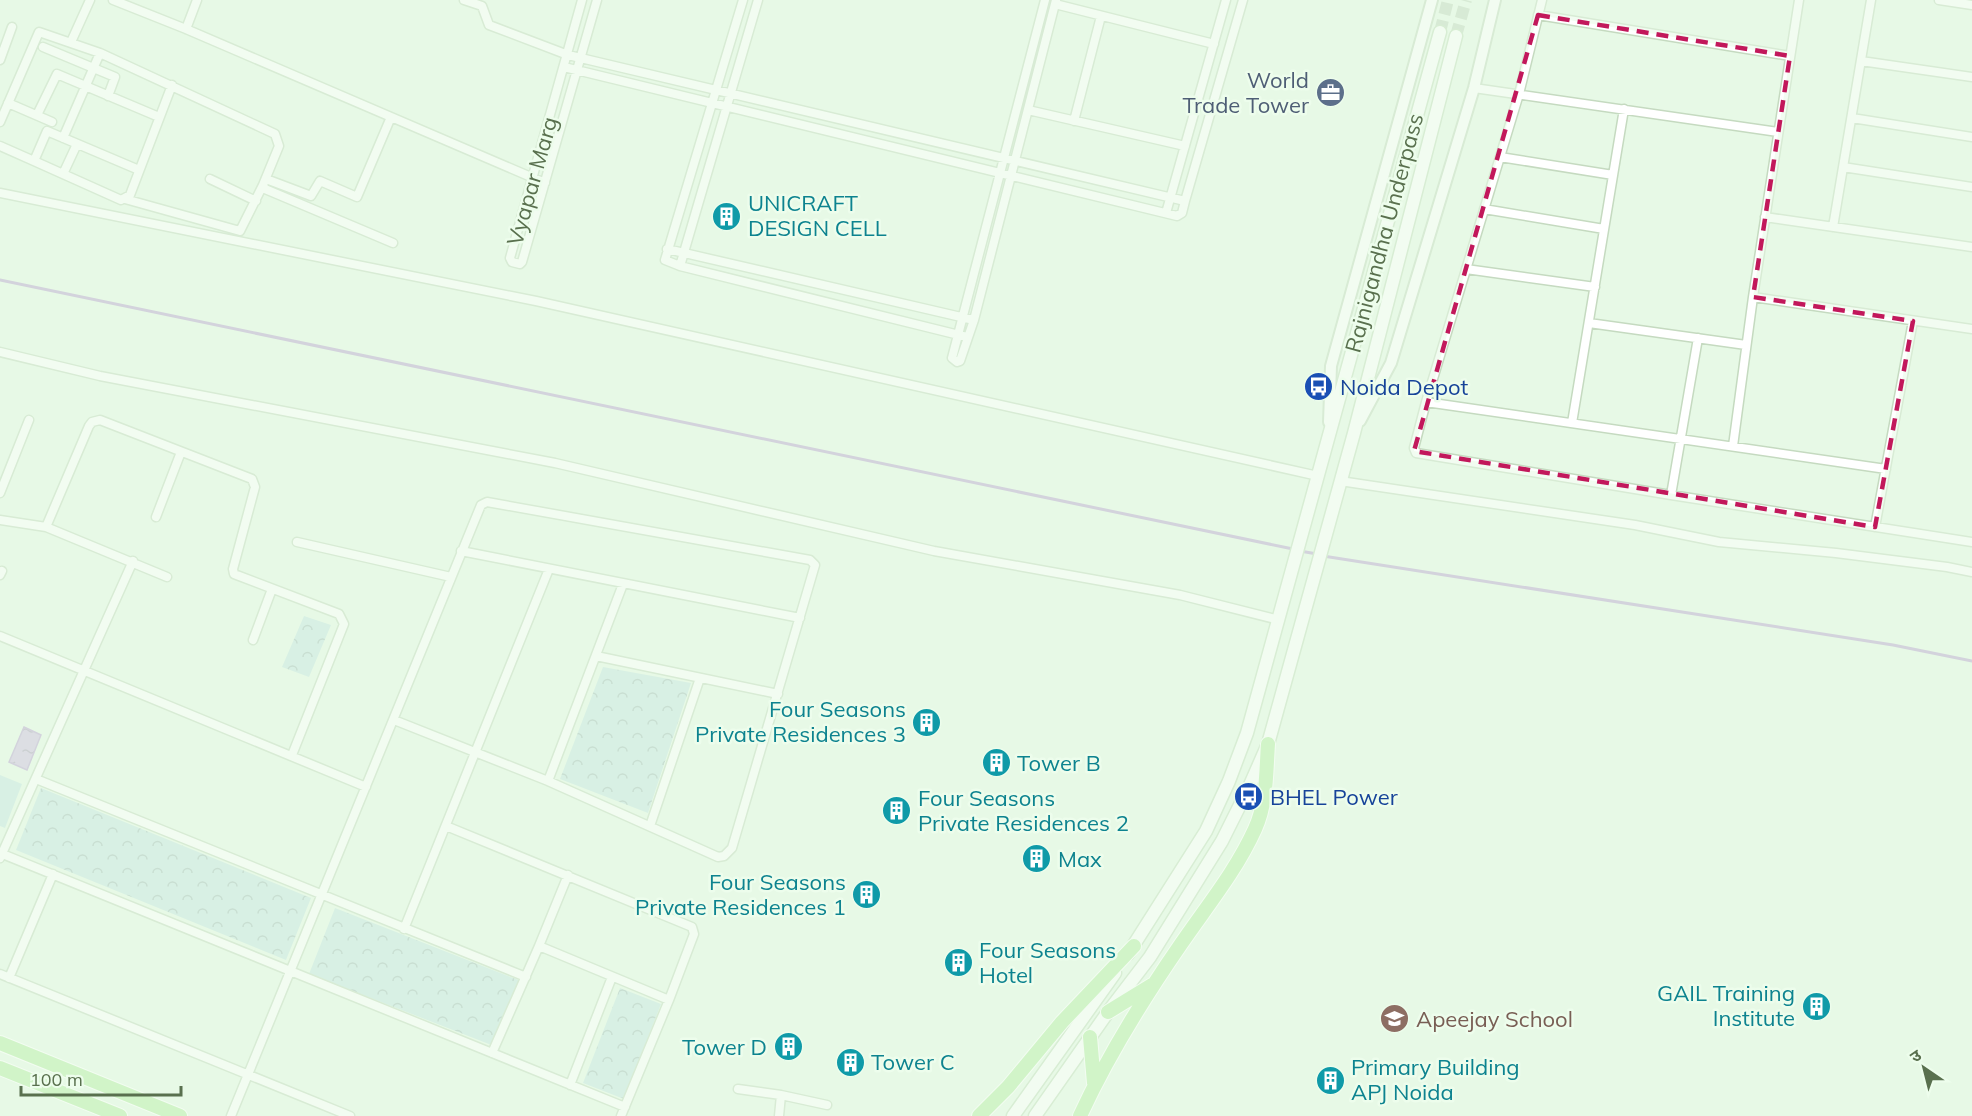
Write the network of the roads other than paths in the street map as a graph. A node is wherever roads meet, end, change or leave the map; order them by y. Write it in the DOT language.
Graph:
graph roads {
  1 [pos="90,0"];
  2 [pos="113,0"];
  3 [pos="197,0"];
  4 [pos="464,0"];
  5 [pos="582,0"];
  6 [pos="597,0"];
  7 [pos="743,0"];
  8 [pos="758,0"];
  9 [pos="1045,0"];
  10 [pos="1226,0"];
  11 [pos="1243,0"];
  12 [pos="1432,0"];
  13 [pos="1495,0"];
  14 [pos="1542,0"];
  15 [pos="1799,0"];
  16 [pos="1871,0"];
  17 [pos="1939,0"];
  18 [pos="1056,2"];
  19 [pos="1972,5"];
  20 [pos="1538,15"];
  21 [pos="1101,16"];
  22 [pos="12,27"];
  23 [pos="186,29"];
  24 [pos="1440,32"];
  25 [pos="1456,36"];
  26 [pos="71,42"];
  27 [pos="1214,44"];
  28 [pos="44,47"];
  29 [pos="100,53"];
  30 [pos="568,55"];
  31 [pos="1790,56"];
  32 [pos="581,57"];
  33 [pos="0,60"];
  34 [pos="1861,61"];
  35 [pos="564,67"];
  36 [pos="93,68"];
  37 [pos="577,70"];
  38 [pos="1972,77"];
  39 [pos="172,85"];
  40 [pos="85,86"];
  41 [pos="1474,88"];
  42 [pos="716,89"];
  43 [pos="730,93"];
  44 [pos="1519,94"];
  45 [pos="108,96"];
  46 [pos="712,103"];
  47 [pos="8,104"];
  48 [pos="726,106"];
  49 [pos="1028,110"];
  50 [pos="1624,110"];
  51 [pos="37,115"];
  52 [pos="159,117"];
  53 [pos="391,117"];
  54 [pos="1852,118"];
  55 [pos="1074,121"];
  56 [pos="0,122"];
  57 [pos="52,122"];
  58 [pos="1778,132"];
  59 [pos="1972,137"];
  60 [pos="63,138"];
  61 [pos="77,144"];
  62 [pos="0,146"];
  63 [pos="1185,146"];
  64 [pos="1500,156"];
  65 [pos="1004,158"];
  66 [pos="1015,160"];
  67 [pos="34,161"];
  68 [pos="1843,167"];
  69 [pos="139,170"];
  70 [pos="1000,172"];
  71 [pos="63,174"];
  72 [pos="1011,175"];
  73 [pos="1613,175"];
  74 [pos="533,177"];
  75 [pos="210,179"];
  76 [pos="265,182"];
  77 [pos="545,183"];
  78 [pos="1972,187"];
  79 [pos="0,193"];
  80 [pos="1170,197"];
  81 [pos="125,199"];
  82 [pos="256,201"];
  83 [pos="1185,201"];
  84 [pos="1484,209"];
  85 [pos="1166,213"];
  86 [pos="1765,218"];
  87 [pos="1833,227"];
  88 [pos="1604,229"];
  89 [pos="393,243"];
  90 [pos="1972,247"];
  91 [pos="667,249"];
  92 [pos="683,253"];
  93 [pos="680,266"];
  94 [pos="1466,269"];
  95 [pos="1595,287"];
  96 [pos="1753,297"];
  97 [pos="963,316"];
  98 [pos="974,320"];
  99 [pos="1913,321"];
  100 [pos="1589,323"];
  101 [pos="1972,329"];
  102 [pos="958,335"];
  103 [pos="969,338"];
  104 [pos="1698,338"];
  105 [pos="1746,345"];
  106 [pos="0,352"];
  107 [pos="1426,402"];
  108 [pos="29,420"];
  109 [pos="1572,423"];
  110 [pos="1354,433"];
  111 [pos="1329,435"];
  112 [pos="1682,439"];
  113 [pos="1733,446"];
  114 [pos="181,452"];
  115 [pos="1886,469"];
  116 [pos="1318,476"];
  117 [pos="1339,487"];
  118 [pos="0,493"];
  119 [pos="1671,495"];
  120 [pos="156,517"];
  121 [pos="0,520"];
  122 [pos="46,526"];
  123 [pos="1875,527"];
  124 [pos="297,542"];
  125 [pos="1972,542"];
  126 [pos="461,551"];
  127 [pos="132,561"];
  128 [pos="549,569"];
  129 [pos="1972,572"];
  130 [pos="167,577"];
  131 [pos="451,577"];
  132 [pos="623,584"];
  133 [pos="272,589"];
  134 [pos="1280,614"];
  135 [pos="800,618"];
  136 [pos="0,636"];
  137 [pos="253,640"];
  138 [pos="596,656"];
  139 [pos="84,671"];
  140 [pos="700,678"];
  141 [pos="778,694"];
  142 [pos="394,720"];
  143 [pos="1268,744"];
  144 [pos="476,753"];
  145 [pos="292,755"];
  146 [pos="36,779"];
  147 [pos="548,782"];
  148 [pos="366,787"];
  149 [pos="446,826"];
  150 [pos="650,826"];
  151 [pos="1,855"];
  152 [pos="53,874"];
  153 [pos="568,875"];
  154 [pos="322,896"];
  155 [pos="404,929"];
  156 [pos="539,946"];
  157 [pos="1134,946"];
  158 [pos="291,971"];
  159 [pos="4,976"];
  160 [pos="526,977"];
  161 [pos="612,977"];
  162 [pos="1154,984"];
  163 [pos="669,1000"];
  164 [pos="1108,1012"];
  165 [pos="1090,1037"];
  166 [pos="0,1043"];
  167 [pos="492,1053"];
  168 [pos="0,1068"];
  169 [pos="248,1076"];
  170 [pos="1094,1084"];
  171 [pos="570,1085"];
  172 [pos="738,1089"];
  173 [pos="781,1095"];
  174 [pos="827,1105"];
  175 [pos="625,1107"];
  176 [pos="120,1116"];
  177 [pos="180,1116"];
  178 [pos="231,1116"];
  179 [pos="350,1116"];
  180 [pos="621,1116"];
  181 [pos="779,1116"];
  182 [pos="979,1116"];
  183 [pos="1013,1116"];
  184 [pos="1035,1116"];
  185 [pos="1080,1116"];
  1 -- 26 [label="street"];
  2 -- 23 [label="street"];
  3 -- 23 [label="street"];
  4 -- 30 [label="street"];
  5 -- 30 [label="street, Vyapar Marg"];
  6 -- 32 [label="street, Vyapar Marg"];
  7 -- 42 [label="street"];
  8 -- 43 [label="street"];
  9 -- 65 [label="street"];
  10 -- 27 [label="street"];
  11 -- 83 [label="street"];
  12 -- 111 [label="street"];
  13 -- 41 [label="street"];
  14 -- 20 [label="street"];
  15 -- 31 [label="street"];
  16 -- 34 [label="street"];
  17 -- 19 [label="street"];
  18 -- 21 [label="street"];
  18 -- 49 [label="street"];
  20 -- 31 [label="street"];
  20 -- 44 [label="street"];
  21 -- 27 [label="street"];
  21 -- 55 [label="street"];
  22 -- 33 [label="street"];
  23 -- 53 [label="street"];
  24 -- 111 [label="main road, Rajnigandha Underpass"];
  25 -- 110 [label="main road, Rajnigandha Underpass"];
  26 -- 29 [label="street"];
  26 -- 47 [label="street"];
  27 -- 63 [label="street"];
  28 -- 36 [label="street"];
  29 -- 36 [label="street"];
  29 -- 39 [label="street"];
  30 -- 32 [label="street"];
  30 -- 35 [label="street, Vyapar Marg"];
  31 -- 58 [label="street"];
  32 -- 37 [label="street, Vyapar Marg"];
  32 -- 42 [label="street"];
  34 -- 38 [label="street"];
  34 -- 54 [label="street"];
  35 -- 37 [label="street"];
  35 -- 74 [label="street, Vyapar Marg"];
  36 -- 40 [label="street"];
  36 -- 45 [label="street"];
  37 -- 46 [label="street"];
  37 -- 77 [label="street, Vyapar Marg"];
  39 -- 52 [label="street"];
  39 -- 76 [label="street"];
  40 -- 45 [label="street"];
  40 -- 51 [label="street"];
  40 -- 60 [label="street"];
  41 -- 44 [label="street"];
  41 -- 110 [label="street"];
  42 -- 43 [label="street"];
  42 -- 46 [label="street"];
  43 -- 48 [label="street"];
  43 -- 65 [label="street"];
  44 -- 50 [label="street"];
  44 -- 64 [label="street"];
  45 -- 52 [label="street"];
  46 -- 48 [label="street"];
  46 -- 91 [label="street"];
  47 -- 51 [label="street"];
  47 -- 56 [label="street"];
  48 -- 70 [label="street"];
  48 -- 92 [label="street"];
  49 -- 55 [label="street"];
  49 -- 66 [label="street"];
  50 -- 58 [label="street"];
  50 -- 73 [label="street"];
  51 -- 57 [label="street"];
  52 -- 69 [label="street"];
  53 -- 74 [label="street"];
  53 -- 76 [label="street"];
  54 -- 59 [label="street"];
  54 -- 68 [label="street"];
  55 -- 63 [label="street"];
  58 -- 86 [label="street"];
  60 -- 61 [label="street"];
  60 -- 67 [label="street"];
  61 -- 69 [label="street"];
  61 -- 71 [label="street"];
  62 -- 67 [label="street"];
  63 -- 80 [label="street"];
  64 -- 73 [label="street"];
  64 -- 84 [label="street"];
  65 -- 66 [label="street"];
  65 -- 70 [label="street"];
  66 -- 72 [label="street"];
  66 -- 80 [label="street"];
  67 -- 71 [label="street"];
  68 -- 78 [label="street"];
  68 -- 87 [label="street"];
  69 -- 81 [label="street"];
  70 -- 72 [label="street"];
  70 -- 97 [label="street"];
  71 -- 81 [label="street"];
  72 -- 85 [label="street"];
  72 -- 98 [label="street"];
  73 -- 88 [label="street"];
  74 -- 77 [label="street"];
  74 -- 77 [label="street, Vyapar Marg"];
  75 -- 82 [label="street"];
  76 -- 82 [label="street"];
  76 -- 89 [label="street"];
  79 -- 116 [label="street"];
  80 -- 83 [label="street"];
  80 -- 85 [label="street"];
  81 -- 82 [label="street"];
  83 -- 85 [label="street"];
  84 -- 88 [label="street"];
  84 -- 94 [label="street"];
  86 -- 87 [label="street"];
  86 -- 96 [label="street"];
  87 -- 90 [label="street"];
  88 -- 95 [label="street"];
  91 -- 92 [label="street"];
  91 -- 93 [label="street"];
  92 -- 93 [label="street"];
  92 -- 97 [label="street"];
  93 -- 102 [label="street"];
  94 -- 95 [label="street"];
  94 -- 107 [label="street"];
  95 -- 100 [label="street"];
  96 -- 99 [label="street"];
  96 -- 105 [label="street"];
  97 -- 98 [label="street"];
  97 -- 102 [label="street"];
  98 -- 103 [label="street"];
  99 -- 101 [label="street"];
  99 -- 115 [label="street"];
  100 -- 104 [label="street"];
  100 -- 109 [label="street"];
  102 -- 103 [label="street"];
  102 -- 103 [label="street"];
  104 -- 105 [label="street"];
  104 -- 112 [label="street"];
  105 -- 113 [label="street"];
  106 -- 134 [label="street"];
  107 -- 109 [label="street"];
  107 -- 119 [label="street"];
  108 -- 118 [label="street"];
  109 -- 112 [label="street"];
  110 -- 117 [label="main road, Rajnigandha Underpass"];
  111 -- 116 [label="main road, Rajnigandha Underpass"];
  112 -- 113 [label="street"];
  112 -- 119 [label="street"];
  113 -- 115 [label="street"];
  114 -- 120 [label="street"];
  114 -- 122 [label="street"];
  114 -- 133 [label="street"];
  115 -- 123 [label="street"];
  116 -- 134 [label="main road, Rajnigandha Underpass"];
  117 -- 129 [label="street"];
  117 -- 143 [label="main road, Rajnigandha Underpass"];
  119 -- 123 [label="street"];
  121 -- 122 [label="street"];
  122 -- 127 [label="street"];
  123 -- 125 [label="street"];
  124 -- 131 [label="street"];
  126 -- 128 [label="street"];
  126 -- 131 [label="street"];
  126 -- 135 [label="street"];
  127 -- 130 [label="street"];
  127 -- 139 [label="street"];
  128 -- 132 [label="street"];
  128 -- 144 [label="street"];
  131 -- 142 [label="street"];
  132 -- 135 [label="street"];
  132 -- 138 [label="street"];
  133 -- 137 [label="street"];
  133 -- 145 [label="street"];
  134 -- 157 [label="main road, Rajnigandha Underpass"];
  135 -- 141 [label="street"];
  136 -- 139 [label="street"];
  138 -- 140 [label="street"];
  138 -- 147 [label="street"];
  139 -- 145 [label="street"];
  139 -- 146 [label="street"];
  140 -- 141 [label="street"];
  140 -- 150 [label="street"];
  141 -- 150 [label="street"];
  142 -- 144 [label="street"];
  142 -- 148 [label="street"];
  143 -- 162 [label="highway"];
  143 -- 164 [label="main road, Rajnigandha Underpass"];
  144 -- 147 [label="street"];
  144 -- 149 [label="street"];
  145 -- 148 [label="street"];
  146 -- 151 [label="street"];
  146 -- 154 [label="street"];
  147 -- 150 [label="street"];
  148 -- 154 [label="street"];
  149 -- 153 [label="street"];
  149 -- 155 [label="street"];
  151 -- 152 [label="street"];
  152 -- 158 [label="street"];
  152 -- 159 [label="street"];
  153 -- 156 [label="street"];
  153 -- 163 [label="street"];
  154 -- 155 [label="street"];
  154 -- 158 [label="street"];
  155 -- 160 [label="street"];
  156 -- 160 [label="street"];
  156 -- 161 [label="street"];
  157 -- 182 [label="highway"];
  157 -- 183 [label="main road, Rajnigandha Underpass"];
  158 -- 167 [label="street"];
  158 -- 169 [label="street"];
  159 -- 169 [label="street"];
  160 -- 167 [label="street"];
  161 -- 163 [label="street"];
  161 -- 171 [label="street"];
  162 -- 164 [label="highway"];
  162 -- 170 [label="highway"];
  163 -- 175 [label="street"];
  164 -- 165 [label="main road, Rajnigandha Underpass"];
  165 -- 170 [label="highway"];
  165 -- 184 [label="main road, Rajnigandha Underpass"];
  166 -- 177 [label="highway"];
  167 -- 171 [label="street"];
  168 -- 176 [label="highway"];
  169 -- 178 [label="street"];
  169 -- 179 [label="street"];
  170 -- 185 [label="highway"];
  171 -- 175 [label="street"];
  172 -- 173 [label="street"];
  173 -- 174 [label="street"];
  173 -- 181 [label="street"];
  175 -- 180 [label="street"];
}
